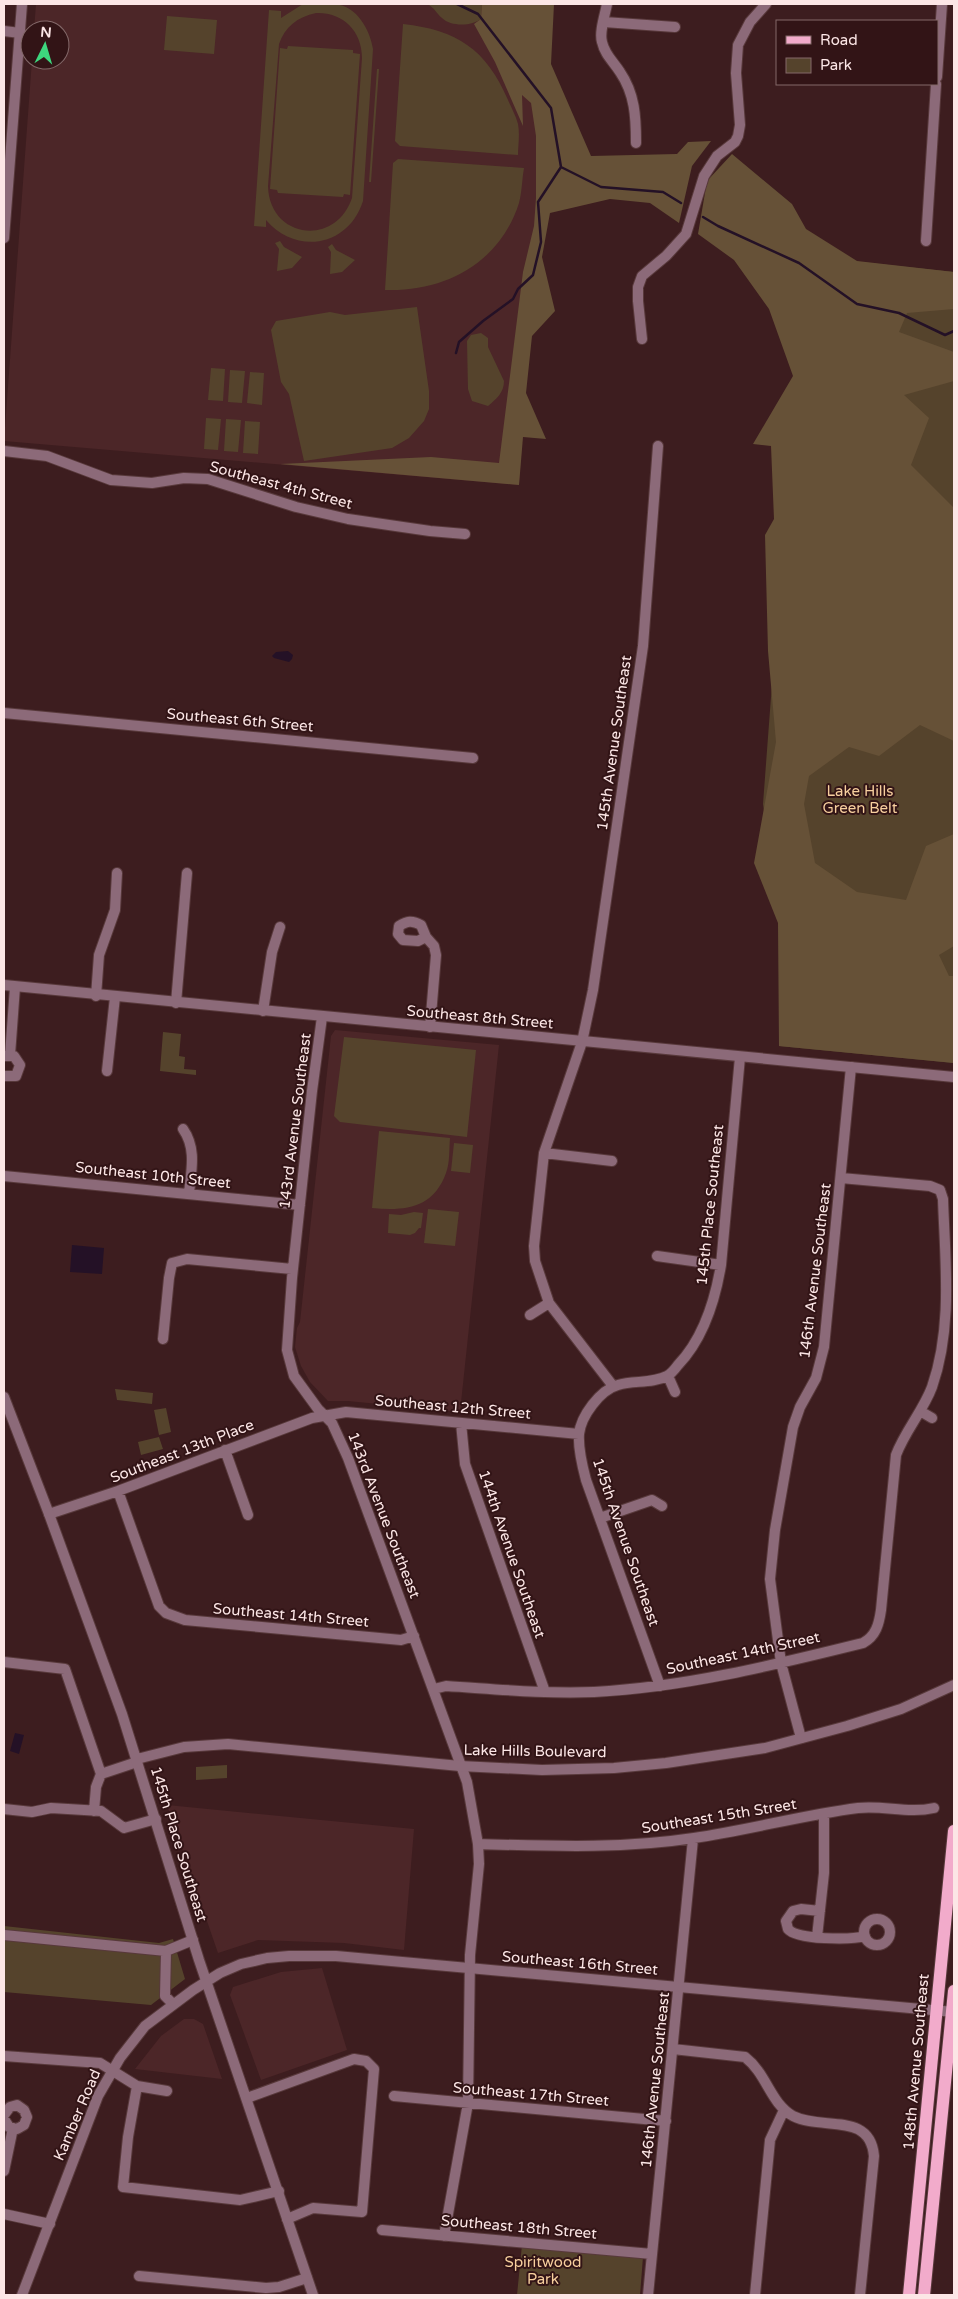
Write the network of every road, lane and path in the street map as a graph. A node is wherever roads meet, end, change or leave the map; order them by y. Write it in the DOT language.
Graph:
graph roads {
  1 [pos="22,4"];
  2 [pos="606,4"];
  3 [pos="766,4"];
  4 [pos="942,4"];
  5 [pos="21,20"];
  6 [pos="604,22"];
  7 [pos="675,27"];
  8 [pos="4,31"];
  9 [pos="20,32"];
  10 [pos="938,62"];
  11 [pos="936,85"];
  12 [pos="636,143"];
  13 [pos="6,178"];
  14 [pos="4,238"];
  15 [pos="926,241"];
  16 [pos="642,339"];
  17 [pos="658,446"];
  18 [pos="4,451"];
  19 [pos="465,534"];
  20 [pos="4,713"];
  21 [pos="474,758"];
  22 [pos="117,873"];
  23 [pos="187,873"];
  24 [pos="280,927"];
  25 [pos="426,937"];
  26 [pos="4,985"];
  27 [pos="15,987"];
  28 [pos="96,996"];
  29 [pos="115,998"];
  30 [pos="176,1003"];
  31 [pos="264,1011"];
  32 [pos="322,1017"];
  33 [pos="430,1028"];
  34 [pos="582,1042"];
  35 [pos="7,1056"];
  36 [pos="740,1057"];
  37 [pos="851,1068"];
  38 [pos="107,1071"];
  39 [pos="4,1076"];
  40 [pos="954,1077"];
  41 [pos="183,1129"];
  42 [pos="544,1153"];
  43 [pos="612,1161"];
  44 [pos="4,1176"];
  45 [pos="841,1178"];
  46 [pos="190,1194"];
  47 [pos="300,1205"];
  48 [pos="657,1256"];
  49 [pos="721,1265"];
  50 [pos="292,1269"];
  51 [pos="549,1303"];
  52 [pos="530,1315"];
  53 [pos="164,1339"];
  54 [pos="668,1376"];
  55 [pos="612,1386"];
  56 [pos="675,1392"];
  57 [pos="5,1403"];
  58 [pos="920,1410"];
  59 [pos="325,1416"];
  60 [pos="932,1418"];
  61 [pos="461,1423"];
  62 [pos="579,1434"];
  63 [pos="225,1450"];
  64 [pos="118,1491"];
  65 [pos="662,1506"];
  66 [pos="49,1514"];
  67 [pos="248,1515"];
  68 [pos="600,1518"];
  69 [pos="414,1636"];
  70 [pos="4,1662"];
  71 [pos="781,1663"];
  72 [pos="660,1686"];
  73 [pos="954,1686"];
  74 [pos="434,1689"];
  75 [pos="545,1692"];
  76 [pos="801,1738"];
  77 [pos="137,1761"];
  78 [pos="460,1766"];
  79 [pos="101,1774"];
  80 [pos="934,1808"];
  81 [pos="4,1809"];
  82 [pos="94,1811"];
  83 [pos="824,1815"];
  84 [pos="156,1819"];
  85 [pos="954,1832"];
  86 [pos="693,1838"];
  87 [pos="478,1844"];
  88 [pos="820,1911"];
  89 [pos="4,1935"];
  90 [pos="865,1936"];
  91 [pos="817,1937"];
  92 [pos="193,1940"];
  93 [pos="166,1951"];
  94 [pos="470,1968"];
  95 [pos="207,1981"];
  96 [pos="679,1987"];
  97 [pos="954,1991"];
  98 [pos="173,2004"];
  99 [pos="936,2010"];
  100 [pos="953,2012"];
  101 [pos="673,2049"];
  102 [pos="4,2056"];
  103 [pos="112,2072"];
  104 [pos="137,2086"];
  105 [pos="167,2091"];
  106 [pos="394,2096"];
  107 [pos="247,2098"];
  108 [pos="468,2103"];
  109 [pos="784,2110"];
  110 [pos="4,2115"];
  111 [pos="4,2119"];
  112 [pos="666,2121"];
  113 [pos="13,2128"];
  114 [pos="4,2171"];
  115 [pos="278,2191"];
  116 [pos="4,2214"];
  117 [pos="287,2219"];
  118 [pos="50,2224"];
  119 [pos="382,2230"];
  120 [pos="444,2236"];
  121 [pos="652,2254"];
  122 [pos="138,2276"];
  123 [pos="307,2278"];
  124 [pos="22,2295"];
  125 [pos="313,2295"];
  126 [pos="648,2295"];
  127 [pos="754,2295"];
  128 [pos="860,2295"];
  129 [pos="909,2295"];
  130 [pos="924,2295"];
  1 -- 5 [label="street"];
  2 -- 6 [label="street"];
  3 -- 16 [label="street"];
  4 -- 10 [label="street"];
  6 -- 7 [label="street"];
  6 -- 12 [label="street"];
  8 -- 9 [label="street"];
  9 -- 13 [label="street"];
  11 -- 15 [label="street"];
  13 -- 14 [label="street"];
  17 -- 34 [label="street, 145th Avenue Southeast"];
  18 -- 19 [label="street, Southeast 4th Street"];
  20 -- 21 [label="street, Southeast 6th Street"];
  22 -- 28 [label="street"];
  23 -- 30 [label="street"];
  24 -- 31 [label="street"];
  25 -- 33 [label="street"];
  26 -- 27 [label="street, Southeast 8th Street"];
  27 -- 28 [label="street, Southeast 8th Street"];
  27 -- 35 [label="street"];
  28 -- 29 [label="street, Southeast 8th Street"];
  29 -- 30 [label="street, Southeast 8th Street"];
  29 -- 38 [label="street"];
  30 -- 31 [label="street, Southeast 8th Street"];
  31 -- 32 [label="street, Southeast 8th Street"];
  32 -- 33 [label="street, Southeast 8th Street"];
  32 -- 47 [label="street, 143rd Avenue Southeast"];
  33 -- 34 [label="street, Southeast 8th Street"];
  34 -- 36 [label="street, Southeast 8th Street"];
  34 -- 42 [label="street, 145th Avenue Southeast"];
  35 -- 39 [label="street"];
  36 -- 37 [label="street, Southeast 8th Street"];
  36 -- 49 [label="street, 145th Place Southeast"];
  37 -- 40 [label="street, Southeast 8th Street"];
  37 -- 45 [label="street, 146th Avenue Southeast"];
  41 -- 46 [label="street"];
  42 -- 43 [label="street"];
  42 -- 51 [label="street, 145th Avenue Southeast"];
  44 -- 46 [label="street, Southeast 10th Street"];
  45 -- 58 [label="street"];
  45 -- 71 [label="street, 146th Avenue Southeast"];
  46 -- 47 [label="street, Southeast 10th Street"];
  47 -- 50 [label="street, 143rd Avenue Southeast"];
  48 -- 49 [label="street"];
  49 -- 54 [label="street, 145th Place Southeast"];
  50 -- 53 [label="street"];
  50 -- 59 [label="street, 143rd Avenue Southeast"];
  51 -- 52 [label="street"];
  51 -- 55 [label="street"];
  54 -- 55 [label="street"];
  54 -- 56 [label="street"];
  55 -- 62 [label="street, 145th Avenue Southeast"];
  57 -- 66 [label="street, 145th Place Southeast"];
  58 -- 60 [label="street"];
  58 -- 71 [label="street, Southeast 14th Street"];
  59 -- 61 [label="street, Southeast 12th Street"];
  59 -- 63 [label="street, Southeast 13th Place"];
  59 -- 69 [label="street, 143rd Avenue Southeast"];
  61 -- 62 [label="street, Southeast 12th Street"];
  61 -- 75 [label="street, 144th Avenue Southeast"];
  62 -- 68 [label="street, 145th Avenue Southeast"];
  63 -- 64 [label="street, Southeast 13th Place"];
  63 -- 67 [label="street"];
  64 -- 66 [label="street, Southeast 13th Place"];
  64 -- 69 [label="street, Southeast 14th Street"];
  65 -- 68 [label="street"];
  66 -- 77 [label="street, 145th Place Southeast"];
  68 -- 72 [label="street, 145th Avenue Southeast"];
  69 -- 74 [label="street, 143rd Avenue Southeast"];
  70 -- 79 [label="street"];
  71 -- 72 [label="street, Southeast 14th Street"];
  71 -- 76 [label="street, 146th Avenue Southeast"];
  72 -- 75 [label="street, Southeast 14th Street"];
  73 -- 76 [label="street, Lake Hills Boulevard"];
  74 -- 75 [label="street, Southeast 14th Street"];
  74 -- 78 [label="street, 143rd Avenue Southeast"];
  76 -- 78 [label="street, Lake Hills Boulevard"];
  77 -- 78 [label="street, Lake Hills Boulevard"];
  77 -- 79 [label="street"];
  77 -- 84 [label="street, 145th Place Southeast"];
  78 -- 87 [label="street, 143rd Avenue Southeast"];
  79 -- 82 [label="street"];
  80 -- 83 [label="street, Southeast 15th Street"];
  81 -- 82 [label="street"];
  82 -- 84 [label="street"];
  83 -- 86 [label="street, Southeast 15th Street"];
  83 -- 88 [label="street"];
  84 -- 92 [label="street, 145th Place Southeast"];
  85 -- 99 [label="main road, 148th Avenue Southeast"];
  86 -- 87 [label="street, Southeast 15th Street"];
  86 -- 96 [label="street, 146th Avenue Southeast"];
  87 -- 94 [label="street, 143rd Avenue Southeast"];
  88 -- 91 [label="street"];
  88 -- 91 [label="street"];
  89 -- 93 [label="street"];
  90 -- 91 [label="street"];
  92 -- 93 [label="street"];
  92 -- 95 [label="street, 145th Place Southeast"];
  93 -- 98 [label="street"];
  94 -- 95 [label="street, Southeast 16th Street"];
  94 -- 96 [label="street, Southeast 16th Street"];
  94 -- 108 [label="street"];
  95 -- 98 [label="street, Kamber Road"];
  95 -- 107 [label="street, 145th Place Southeast"];
  96 -- 99 [label="street, Southeast 16th Street"];
  96 -- 101 [label="street, 146th Avenue Southeast"];
  97 -- 100 [label="main road, 148th Avenue Southeast"];
  98 -- 103 [label="street, Kamber Road"];
  99 -- 100 [label="street, Southeast 16th Street"];
  99 -- 129 [label="main road, 148th Avenue Southeast"];
  100 -- 130 [label="main road, 148th Avenue Southeast"];
  101 -- 109 [label="street"];
  101 -- 112 [label="street, 146th Avenue Southeast"];
  102 -- 103 [label="street"];
  103 -- 104 [label="street"];
  103 -- 118 [label="street, Kamber Road"];
  104 -- 105 [label="street"];
  104 -- 115 [label="street"];
  106 -- 108 [label="street, Southeast 17th Street"];
  107 -- 115 [label="street, 145th Place Southeast"];
  107 -- 117 [label="street"];
  108 -- 112 [label="street, Southeast 17th Street"];
  108 -- 120 [label="street"];
  109 -- 127 [label="street"];
  109 -- 128 [label="street"];
  110 -- 113 [label="street"];
  111 -- 113 [label="street"];
  112 -- 121 [label="street, 146th Avenue Southeast"];
  113 -- 114 [label="street"];
  115 -- 117 [label="street, 145th Place Southeast"];
  116 -- 118 [label="street"];
  117 -- 123 [label="street, 145th Place Southeast"];
  118 -- 124 [label="street, Kamber Road"];
  119 -- 120 [label="street, Southeast 18th Street"];
  120 -- 121 [label="street, Southeast 18th Street"];
  121 -- 126 [label="street, 146th Avenue Southeast"];
  122 -- 123 [label="street"];
  123 -- 125 [label="street, 145th Place Southeast"];
}
